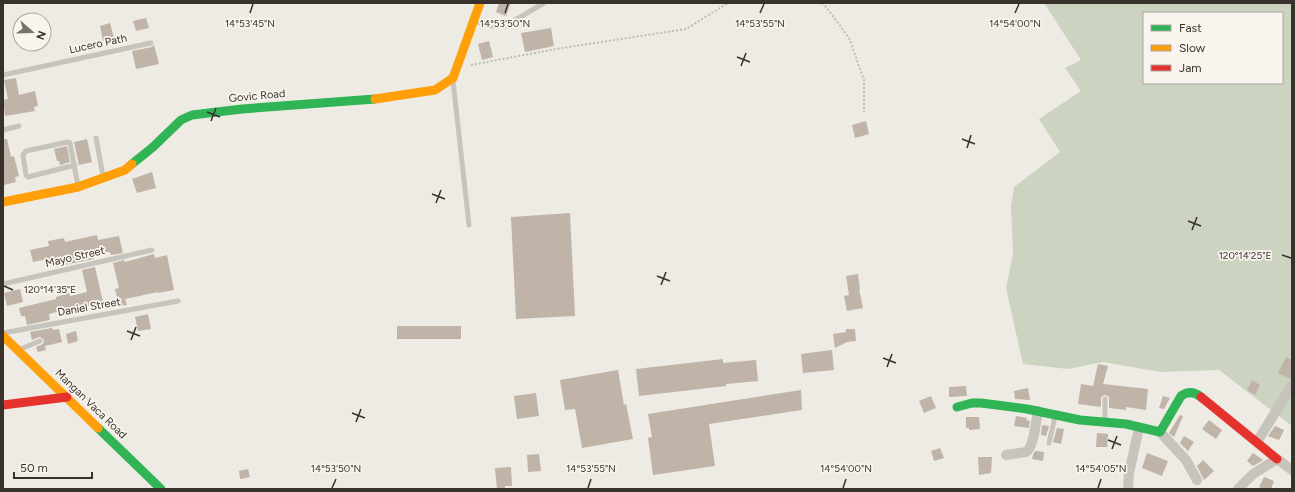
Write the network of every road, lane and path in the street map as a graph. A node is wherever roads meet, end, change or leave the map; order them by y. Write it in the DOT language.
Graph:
graph roads {
  1 [pos="480,3"];
  2 [pos="544,3"];
  3 [pos="728,3"];
  4 [pos="822,3"];
  5 [pos="474,20"];
  6 [pos="151,43"];
  7 [pos="458,67"];
  8 [pos="3,75"];
  9 [pos="452,78"];
  10 [pos="864,112"];
  11 [pos="19,126"];
  12 [pos="3,130"];
  13 [pos="96,138"];
  14 [pos="75,165"];
  15 [pos="104,178"];
  16 [pos="78,187"];
  17 [pos="3,202"];
  18 [pos="469,225"];
  19 [pos="152,250"];
  20 [pos="3,284"];
  21 [pos="178,301"];
  22 [pos="3,333"];
  23 [pos="3,336"];
  24 [pos="40,341"];
  25 [pos="17,350"];
  26 [pos="1292,385"];
  27 [pos="67,397"];
  28 [pos="1105,399"];
  29 [pos="3,404"];
  30 [pos="957,407"];
  31 [pos="1038,411"];
  32 [pos="1055,416"];
  33 [pos="1105,421"];
  34 [pos="1139,428"];
  35 [pos="1160,432"];
  36 [pos="1257,442"];
  37 [pos="1048,444"];
  38 [pos="1006,455"];
  39 [pos="1277,459"];
  40 [pos="1292,470"];
  41 [pos="1197,480"];
  42 [pos="161,489"];
  43 [pos="1128,489"];
  44 [pos="1238,489"];
  1 -- 5 [label="street, Govic Road"];
  2 -- 5 [label="lane"];
  3 -- 7 [label="path"];
  4 -- 10 [label="path"];
  5 -- 7 [label="street, Govic Road"];
  6 -- 8 [label="lane, Lucero Path"];
  7 -- 9 [label="street, Govic Road"];
  9 -- 15 [label="street, Govic Road"];
  9 -- 18 [label="lane"];
  11 -- 12 [label="lane"];
  13 -- 15 [label="lane"];
  14 -- 14 [label="lane"];
  14 -- 16 [label="lane"];
  15 -- 16 [label="street, Govic Road"];
  16 -- 17 [label="street, Govic Road"];
  19 -- 20 [label="lane, Mayo Street"];
  21 -- 22 [label="lane, Daniel Street"];
  23 -- 25 [label="street, Mangan Vaca Road"];
  24 -- 25 [label="lane"];
  25 -- 27 [label="street, Mangan Vaca Road"];
  26 -- 36 [label="street"];
  27 -- 29 [label="street"];
  27 -- 42 [label="street, Mangan Vaca Road"];
  28 -- 33 [label="lane"];
  30 -- 31 [label="street"];
  31 -- 32 [label="street"];
  31 -- 38 [label="street"];
  32 -- 33 [label="street"];
  32 -- 37 [label="lane"];
  33 -- 34 [label="street"];
  34 -- 35 [label="street"];
  34 -- 43 [label="street"];
  35 -- 36 [label="street"];
  35 -- 41 [label="street"];
  36 -- 39 [label="street"];
  39 -- 40 [label="street"];
  39 -- 44 [label="street"];
}
